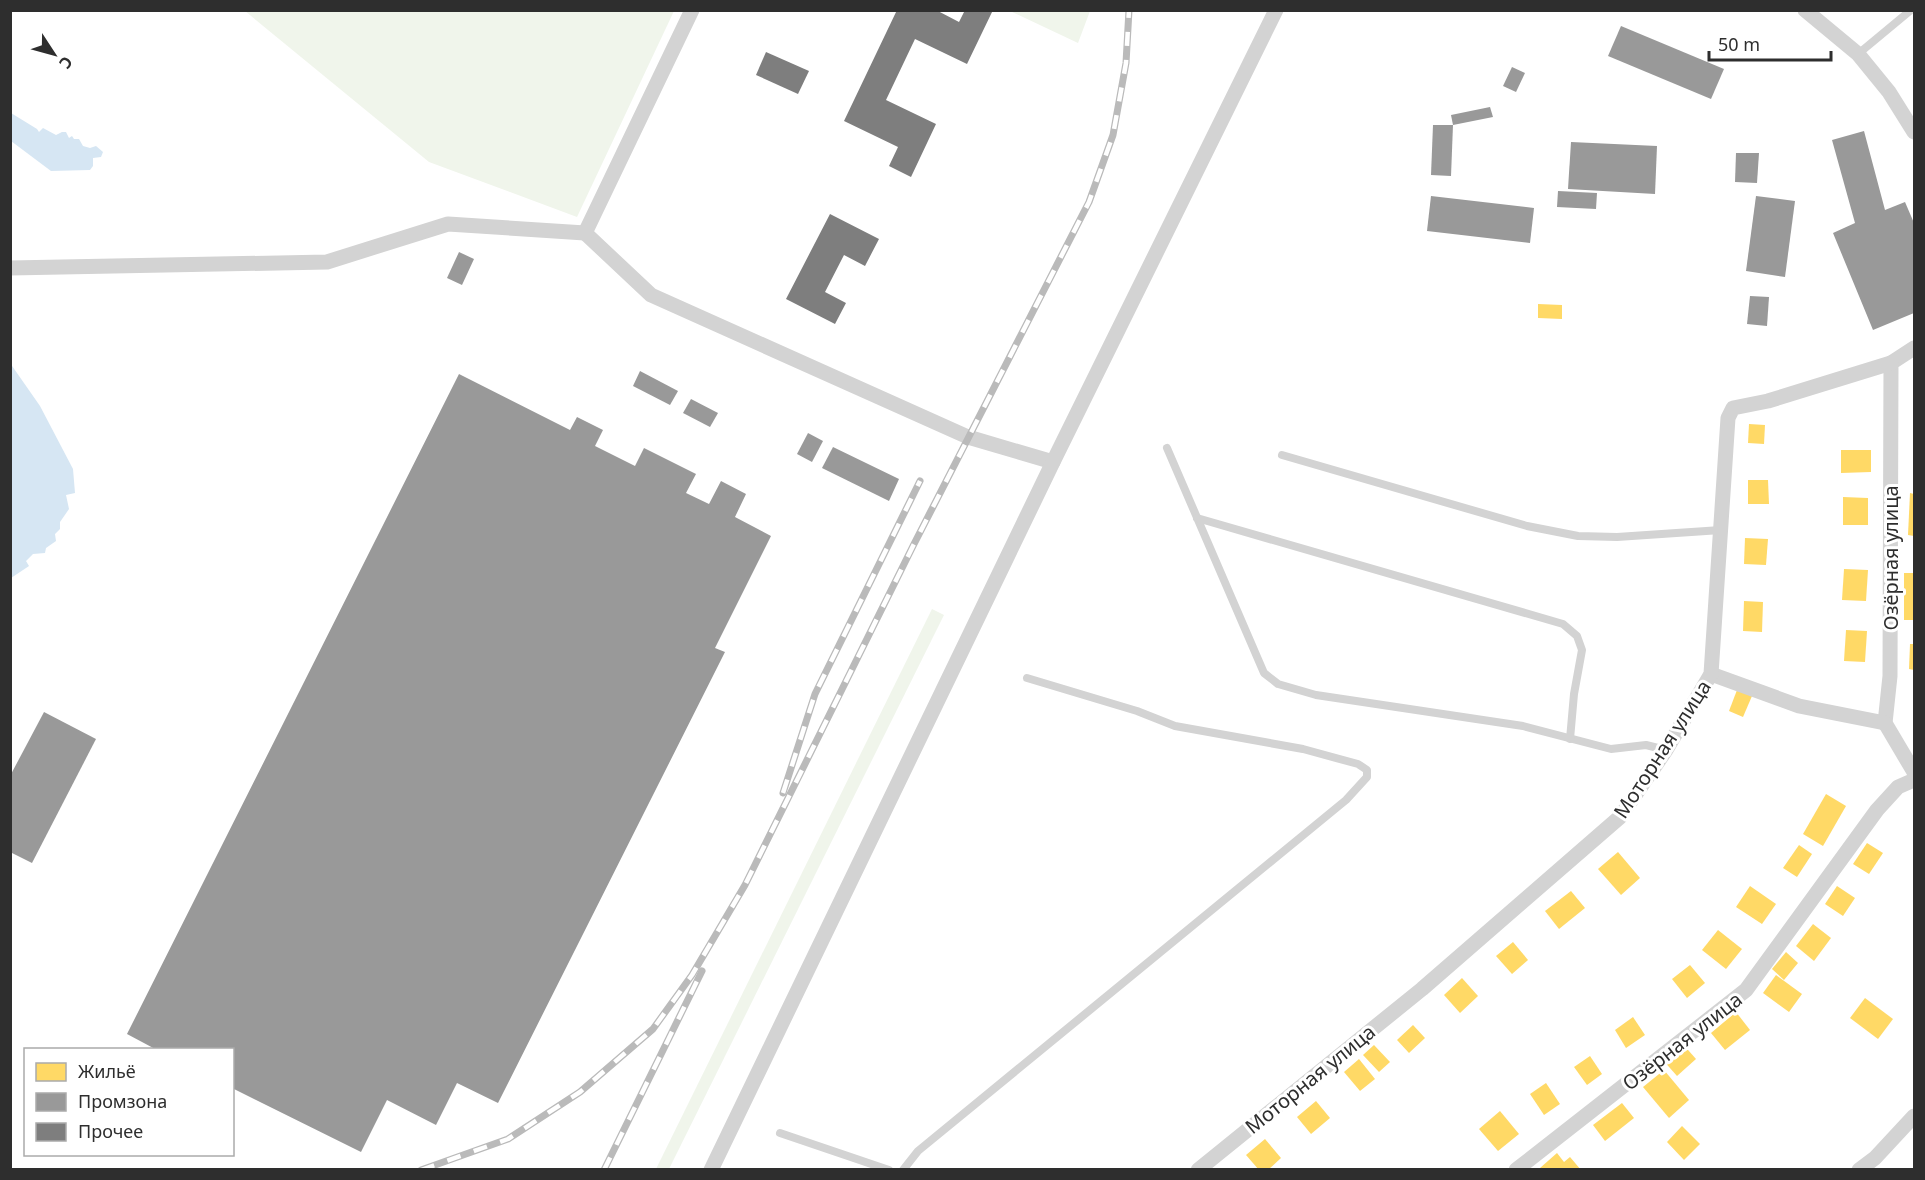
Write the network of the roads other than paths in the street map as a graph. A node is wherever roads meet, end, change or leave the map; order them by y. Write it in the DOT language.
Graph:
graph roads {
  1 [pos="692,10"];
  2 [pos="1276,10"];
  3 [pos="1805,10"];
  4 [pos="1911,10"];
  5 [pos="1858,54"];
  6 [pos="1914,132"];
  7 [pos="585,233"];
  8 [pos="10,268"];
  9 [pos="1914,348"];
  10 [pos="1891,363"];
  11 [pos="1167,448"];
  12 [pos="1282,455"];
  13 [pos="1053,462"];
  14 [pos="1197,518"];
  15 [pos="1720,531"];
  16 [pos="1711,674"];
  17 [pos="1028,678"];
  18 [pos="1885,723"];
  19 [pos="1570,739"];
  20 [pos="1665,750"];
  21 [pos="1914,772"];
  22 [pos="1914,780"];
  23 [pos="1914,1116"];
  24 [pos="780,1133"];
  25 [pos="711,1170"];
  26 [pos="889,1170"];
  27 [pos="903,1170"];
  28 [pos="1198,1170"];
  29 [pos="1516,1170"];
  30 [pos="1858,1170"];
  1 -- 7 [label="street"];
  2 -- 13 [label="street"];
  3 -- 5 [label="street"];
  4 -- 5 [label="lane"];
  5 -- 6 [label="street"];
  7 -- 8 [label="street"];
  7 -- 13 [label="street"];
  9 -- 10 [label="street"];
  10 -- 15 [label="street, Моторная улица"];
  10 -- 18 [label="street, Озёрная улица"];
  11 -- 14 [label="lane"];
  12 -- 15 [label="lane"];
  13 -- 25 [label="street"];
  14 -- 19 [label="lane"];
  14 -- 19 [label="lane"];
  15 -- 16 [label="street, Моторная улица"];
  16 -- 18 [label="street"];
  16 -- 20 [label="street, Моторная улица"];
  17 -- 27 [label="lane"];
  18 -- 21 [label="street"];
  19 -- 20 [label="lane"];
  20 -- 28 [label="street, Моторная улица"];
  22 -- 29 [label="street, Озёрная улица"];
  23 -- 30 [label="street"];
  24 -- 26 [label="lane"];
}
